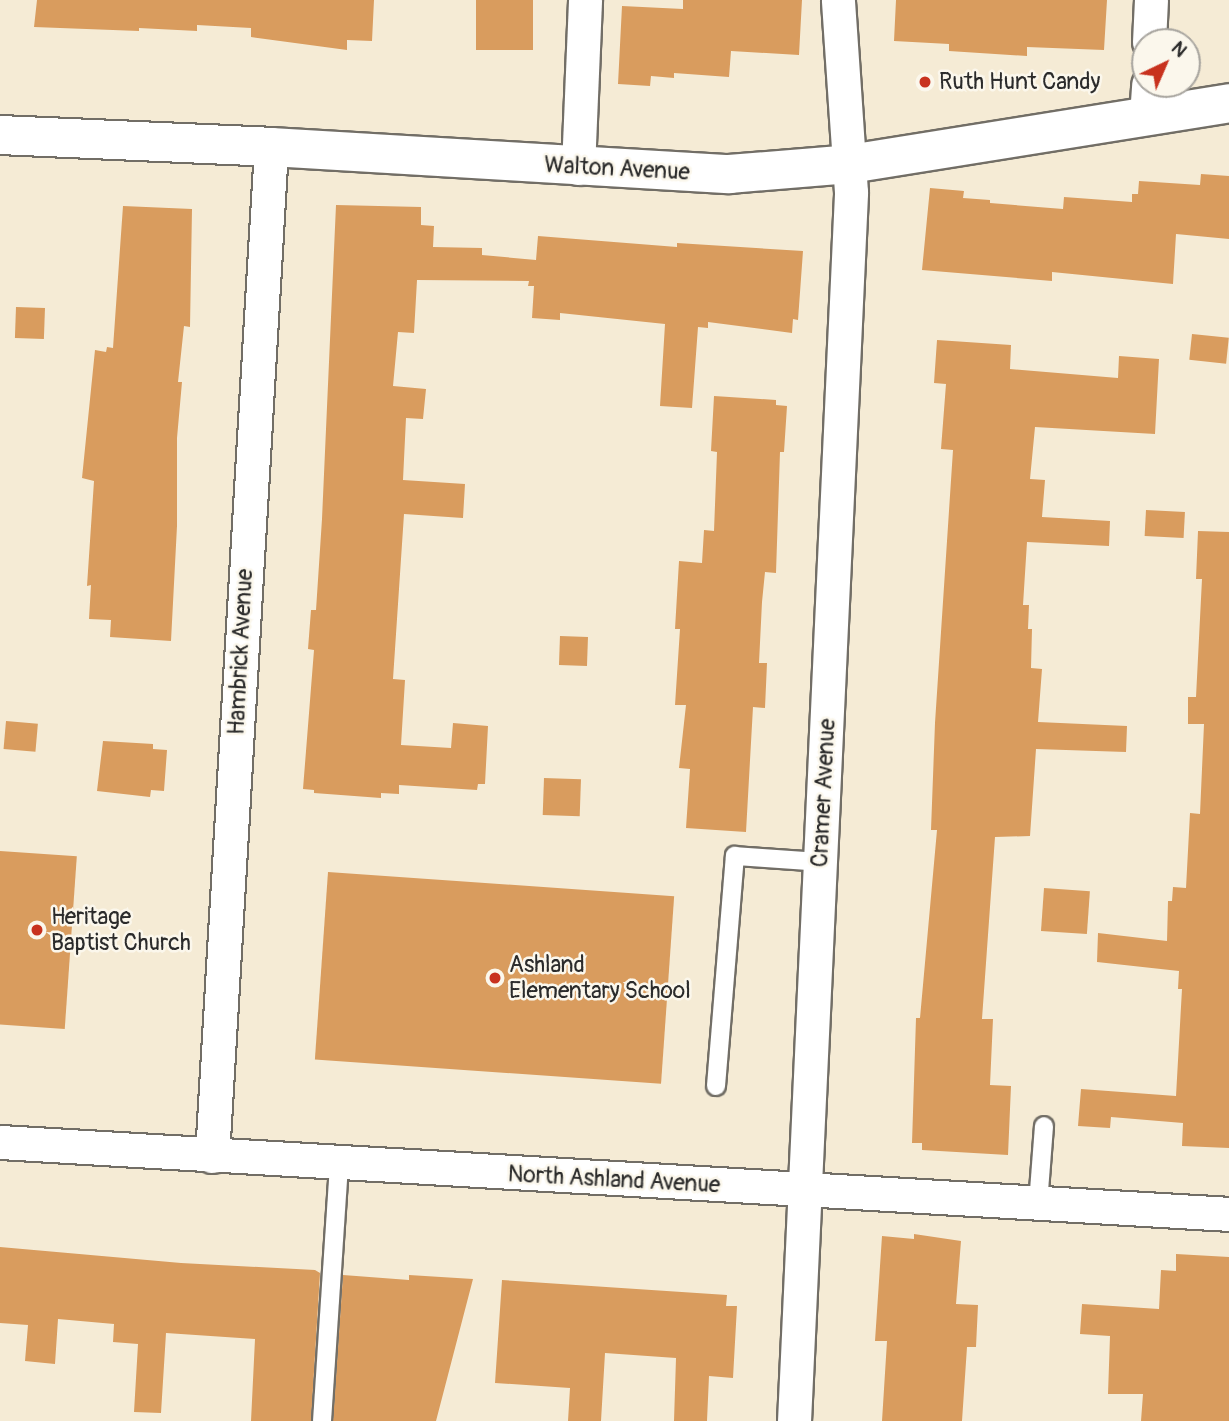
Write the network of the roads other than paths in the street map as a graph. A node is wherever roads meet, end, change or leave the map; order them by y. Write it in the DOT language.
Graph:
graph roads {
  1 [pos="585,0"];
  2 [pos="838,0"];
  3 [pos="1151,0"];
  4 [pos="1150,28"];
  5 [pos="1147,100"];
  6 [pos="1229,103"];
  7 [pos="0,135"];
  8 [pos="271,147"];
  9 [pos="850,164"];
  10 [pos="578,168"];
  11 [pos="821,862"];
  12 [pos="716,1086"];
  13 [pos="1044,1126"];
  14 [pos="0,1142"];
  15 [pos="212,1156"];
  16 [pos="339,1164"];
  17 [pos="806,1191"];
  18 [pos="1038,1204"];
  19 [pos="1229,1214"];
  20 [pos="322,1421"];
  21 [pos="794,1421"];
  1 -- 10 [label="street"];
  2 -- 9 [label="street, Cramer Avenue"];
  3 -- 4 [label="street"];
  5 -- 6 [label="street, Walton Avenue"];
  5 -- 9 [label="street, Walton Avenue"];
  7 -- 8 [label="street, Walton Avenue"];
  8 -- 10 [label="street, Walton Avenue"];
  8 -- 15 [label="street, Hambrick Avenue"];
  9 -- 10 [label="street, Walton Avenue"];
  9 -- 11 [label="street, Cramer Avenue"];
  11 -- 12 [label="lane"];
  11 -- 17 [label="street, Cramer Avenue"];
  13 -- 18 [label="lane"];
  14 -- 15 [label="street, North Ashland Avenue"];
  15 -- 16 [label="street, North Ashland Avenue"];
  16 -- 17 [label="street, North Ashland Avenue"];
  16 -- 20 [label="lane"];
  17 -- 18 [label="street, North Ashland Avenue"];
  17 -- 21 [label="street, Cramer Avenue"];
  18 -- 19 [label="street, North Ashland Avenue"];
}
